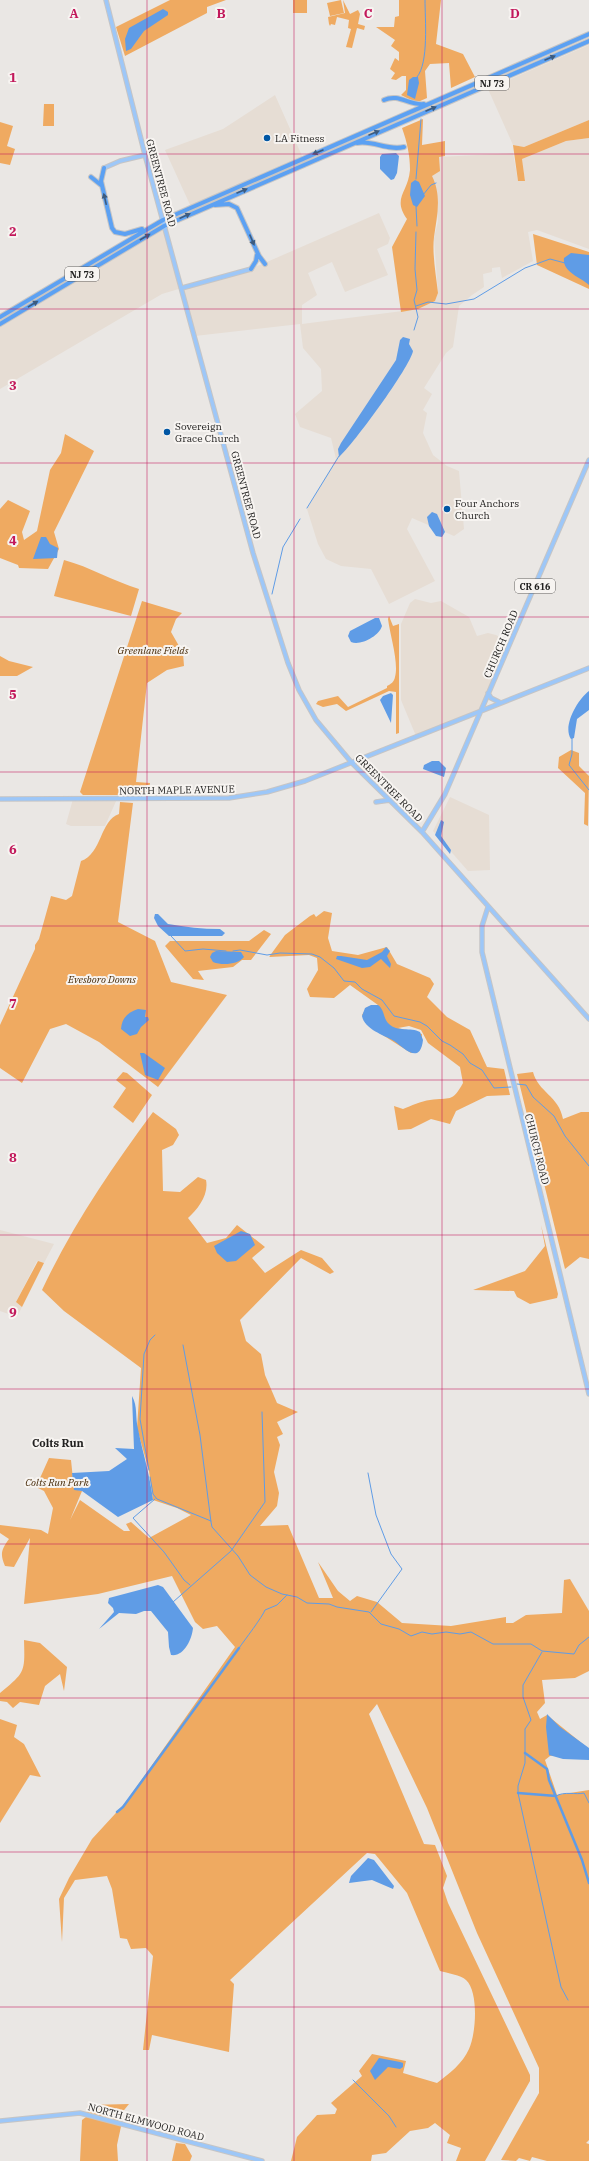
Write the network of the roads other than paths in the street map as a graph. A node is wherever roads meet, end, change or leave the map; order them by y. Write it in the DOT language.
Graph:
graph roads {
  1 [pos="106,0"];
  2 [pos="589,34"];
  3 [pos="589,41"];
  4 [pos="384,100"];
  5 [pos="431,103"];
  6 [pos="349,145"];
  7 [pos="404,147"];
  8 [pos="145,155"];
  9 [pos="104,168"];
  10 [pos="91,178"];
  11 [pos="102,185"];
  12 [pos="207,206"];
  13 [pos="163,220"];
  14 [pos="164,226"];
  15 [pos="147,229"];
  16 [pos="257,252"];
  17 [pos="265,264"];
  18 [pos="251,269"];
  19 [pos="182,288"];
  20 [pos="0,317"];
  21 [pos="0,324"];
  22 [pos="589,460"];
  23 [pos="589,668"];
  24 [pos="488,693"];
  25 [pos="499,702"];
  26 [pos="481,710"];
  27 [pos="352,762"];
  28 [pos="0,799"];
  29 [pos="390,800"];
  30 [pos="376,802"];
  31 [pos="422,832"];
  32 [pos="488,907"];
  33 [pos="589,1019"];
  34 [pos="589,1394"];
  35 [pos="0,2121"];
  36 [pos="262,2161"];
  1 -- 8 [label="main road, GREENTREE ROAD"];
  2 -- 5 [label="highway, NJ 73"];
  6 -- 3 [label="highway, NJ 73, one-way"];
  4 -- 5 [label="highway"];
  5 -- 13 [label="highway, NJ 73, one-way"];
  6 -- 7 [label="highway"];
  12 -- 6 [label="highway, NJ 73, one-way"];
  8 -- 9 [label="main road"];
  8 -- 13 [label="main road, GREENTREE ROAD"];
  9 -- 11 [label="highway"];
  10 -- 11 [label="highway"];
  15 -- 11 [label="highway, one-way"];
  14 -- 12 [label="highway, NJ 73, one-way"];
  12 -- 16 [label="highway, one-way"];
  13 -- 14 [label="main road, GREENTREE ROAD"];
  13 -- 15 [label="highway, NJ 73"];
  14 -- 19 [label="main road, GREENTREE ROAD"];
  21 -- 14 [label="highway, NJ 73, one-way"];
  15 -- 20 [label="highway, NJ 73"];
  16 -- 17 [label="highway"];
  16 -- 18 [label="highway"];
  18 -- 19 [label="main road"];
  19 -- 27 [label="main road, GREENTREE ROAD"];
  22 -- 24 [label="main road, CHURCH ROAD / CR 616"];
  23 -- 25 [label="main road, NORTH MAPLE AVENUE"];
  24 -- 25 [label="main road"];
  24 -- 26 [label="main road, CHURCH ROAD / CR 616"];
  25 -- 26 [label="main road, NORTH MAPLE AVENUE"];
  26 -- 27 [label="main road, NORTH MAPLE AVENUE"];
  26 -- 31 [label="main road, CHURCH ROAD / CR 616"];
  27 -- 28 [label="main road, NORTH MAPLE AVENUE"];
  27 -- 29 [label="main road, GREENTREE ROAD"];
  29 -- 30 [label="main road"];
  29 -- 31 [label="main road, GREENTREE ROAD"];
  31 -- 32 [label="main road, GREENTREE ROAD"];
  32 -- 33 [label="main road, GREENTREE ROAD"];
  32 -- 34 [label="main road, CHURCH ROAD"];
  35 -- 36 [label="main road, NORTH ELMWOOD ROAD"];
}
